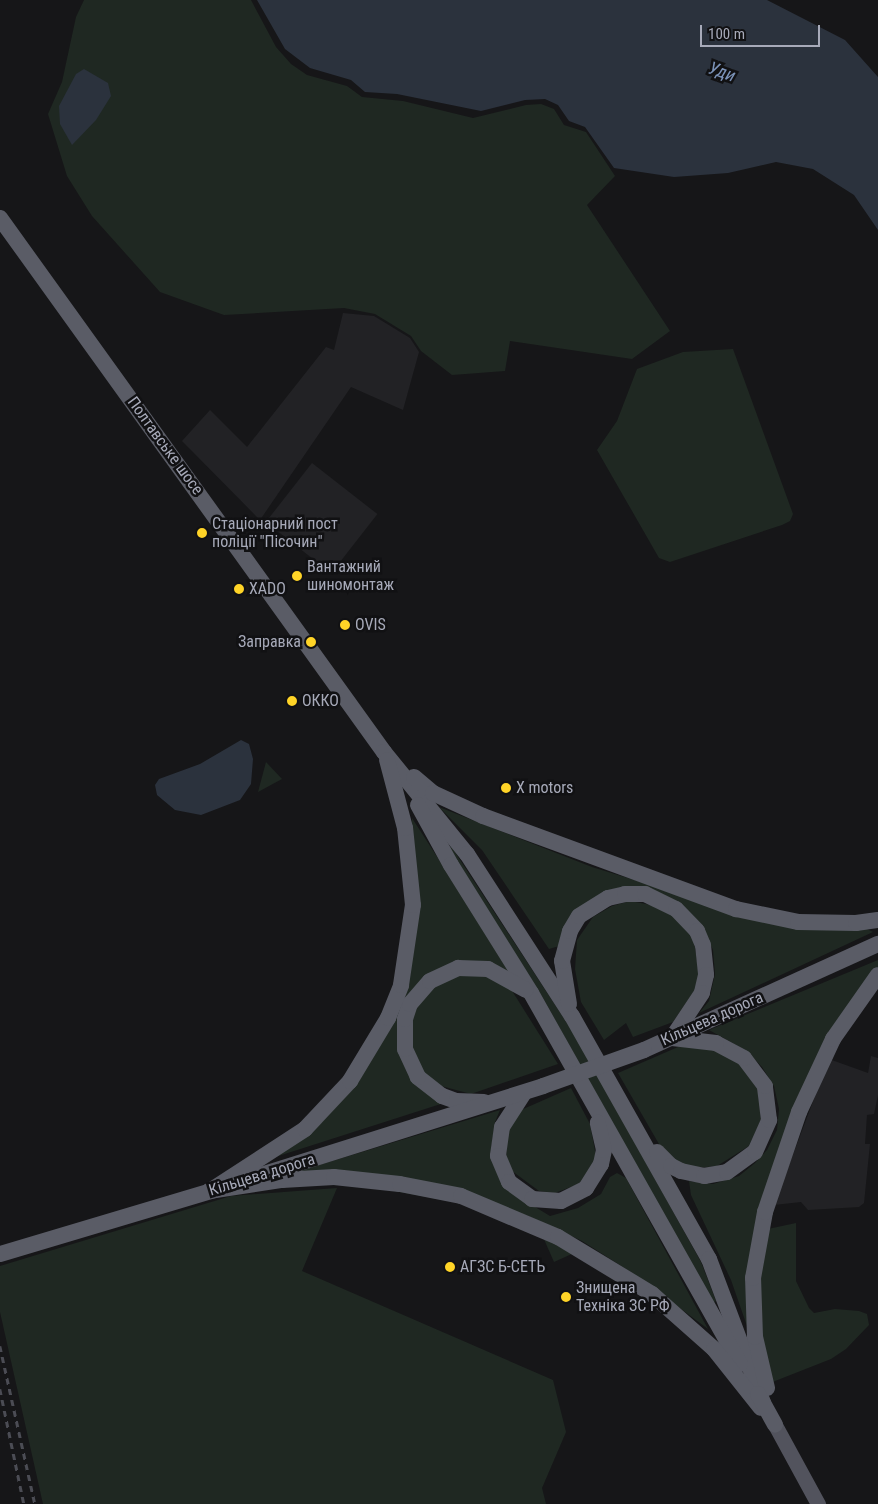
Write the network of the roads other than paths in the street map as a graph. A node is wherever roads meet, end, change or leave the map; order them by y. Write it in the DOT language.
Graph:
graph roads {
  1 [pos="0,218"];
  2 [pos="384,752"];
  3 [pos="399,772"];
  4 [pos="878,920"];
  5 [pos="878,944"];
  6 [pos="878,975"];
  7 [pos="531,993"];
  8 [pos="572,1016"];
  9 [pos="672,1038"];
  10 [pos="524,1093"];
  11 [pos="590,1097"];
  12 [pos="496,1102"];
  13 [pos="633,1120"];
  14 [pos="209,1191"];
  15 [pos="6,1253"];
  16 [pos="763,1403"];
  17 [pos="776,1425"];
  18 [pos="818,1504"];
  1 -- 2 [label="highway, Полтавське шосе"];
  2 -- 3 [label="highway, Полтавське шосе"];
  2 -- 4 [label="highway"];
  2 -- 14 [label="highway"];
  3 -- 7 [label="highway"];
  3 -- 8 [label="highway"];
  5 -- 9 [label="highway, Кільцева дорога"];
  6 -- 17 [label="highway"];
  7 -- 11 [label="highway"];
  7 -- 12 [label="highway"];
  8 -- 9 [label="highway"];
  8 -- 13 [label="highway"];
  9 -- 10 [label="highway, Кільцева дорога, bridge"];
  9 -- 13 [label="highway"];
  10 -- 11 [label="highway"];
  10 -- 12 [label="highway, Кільцева дорога"];
  11 -- 16 [label="highway"];
  12 -- 14 [label="highway, Кільцева дорога"];
  13 -- 16 [label="highway"];
  14 -- 15 [label="highway, Кільцева дорога"];
  14 -- 17 [label="highway"];
  16 -- 17 [label="highway"];
  17 -- 18 [label="main road"];
}
